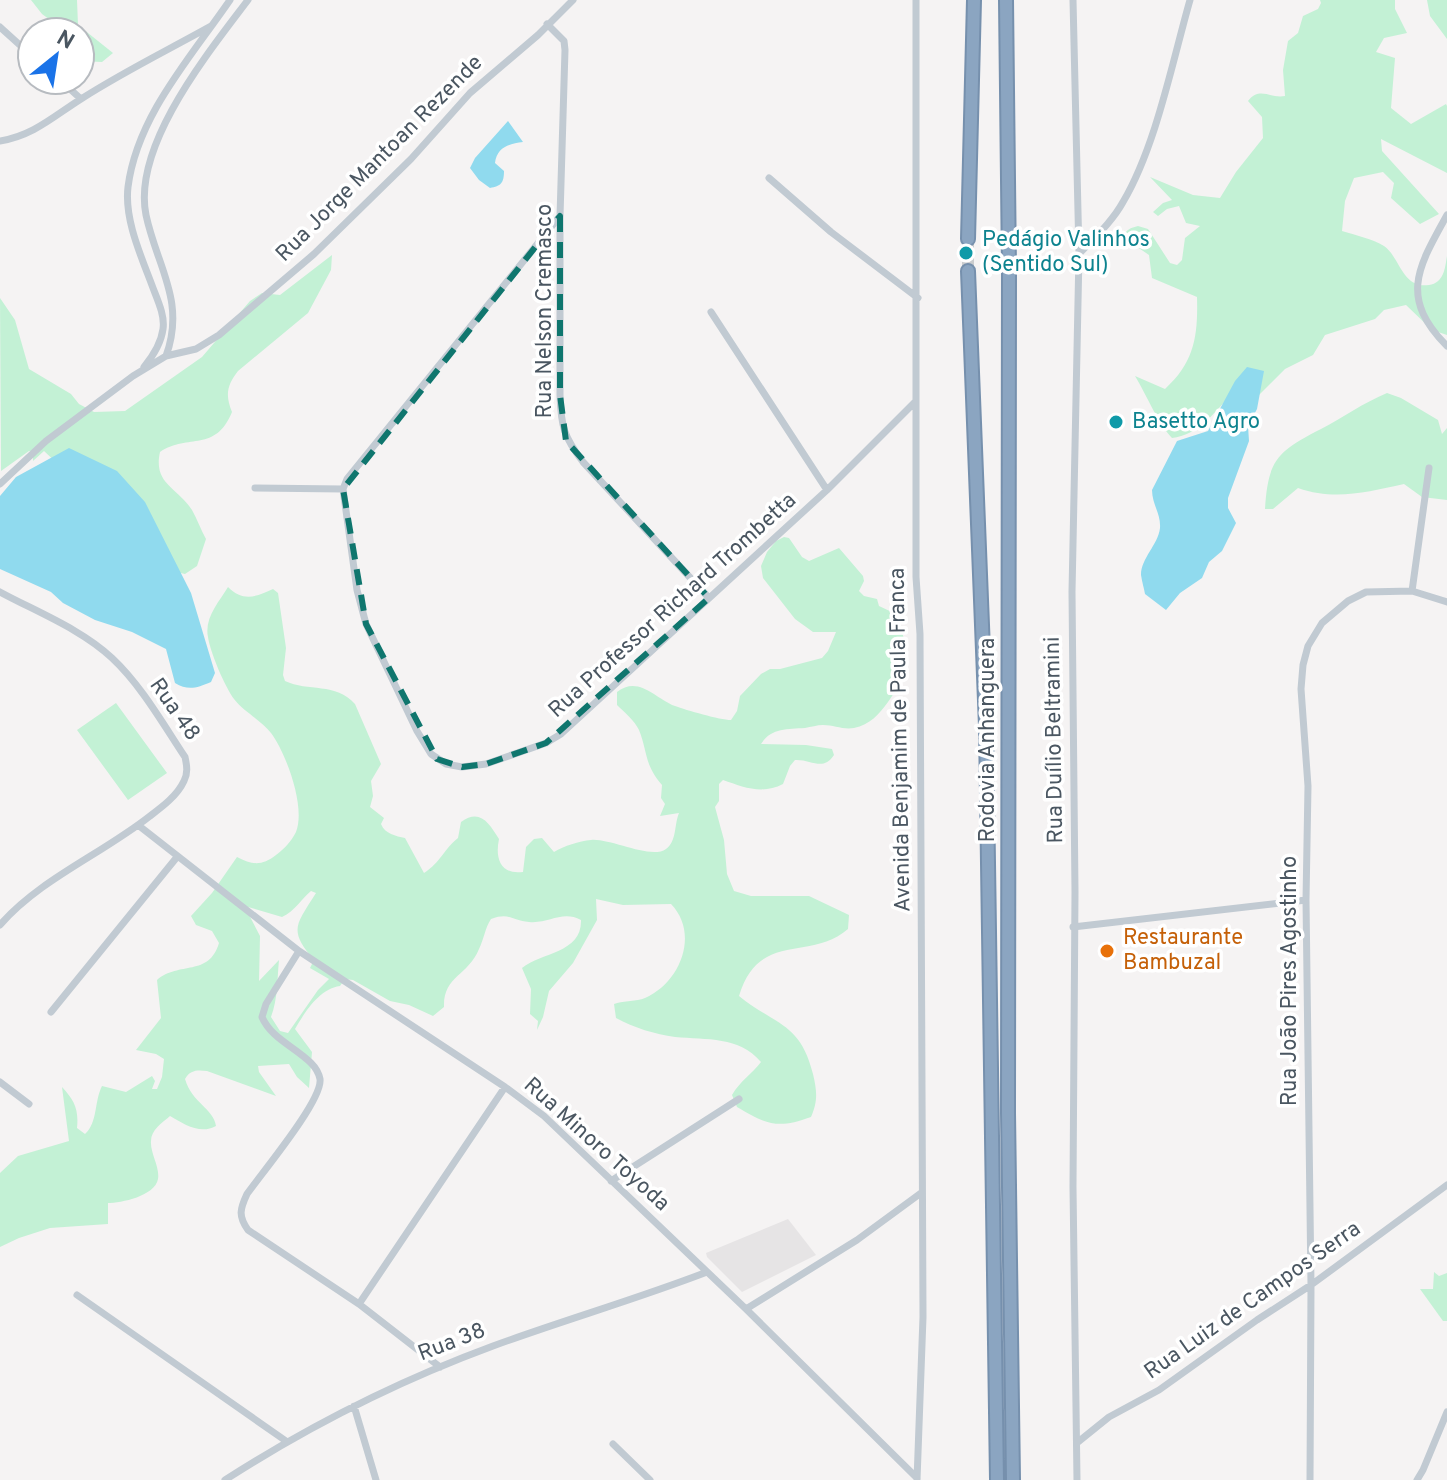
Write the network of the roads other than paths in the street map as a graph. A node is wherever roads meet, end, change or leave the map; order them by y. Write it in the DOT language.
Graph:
graph roads {
  1 [pos="230,0"];
  2 [pos="248,0"];
  3 [pos="573,0"];
  4 [pos="916,0"];
  5 [pos="974,0"];
  6 [pos="1006,0"];
  7 [pos="1073,0"];
  8 [pos="1190,0"];
  9 [pos="547,24"];
  10 [pos="213,25"];
  11 [pos="0,27"];
  12 [pos="16,42"];
  13 [pos="78,96"];
  14 [pos="81,99"];
  15 [pos="0,141"];
  16 [pos="769,178"];
  17 [pos="1447,215"];
  18 [pos="560,216"];
  19 [pos="968,239"];
  20 [pos="1079,254"];
  21 [pos="968,271"];
  22 [pos="918,298"];
  23 [pos="711,312"];
  24 [pos="1447,346"];
  25 [pos="166,356"];
  26 [pos="142,370"];
  27 [pos="915,402"];
  28 [pos="1429,468"];
  29 [pos="0,484"];
  30 [pos="255,488"];
  31 [pos="343,489"];
  32 [pos="827,490"];
  33 [pos="1412,591"];
  34 [pos="0,592"];
  35 [pos="709,598"];
  36 [pos="1447,602"];
  37 [pos="138,825"];
  38 [pos="177,857"];
  39 [pos="1306,900"];
  40 [pos="0,925"];
  41 [pos="1073,927"];
  42 [pos="299,951"];
  43 [pos="51,1012"];
  44 [pos="0,1082"];
  45 [pos="505,1087"];
  46 [pos="739,1099"];
  47 [pos="29,1104"];
  48 [pos="611,1181"];
  49 [pos="1447,1185"];
  50 [pos="921,1193"];
  51 [pos="707,1272"];
  52 [pos="1311,1285"];
  53 [pos="77,1295"];
  54 [pos="359,1304"];
  55 [pos="746,1309"];
  56 [pos="440,1367"];
  57 [pos="354,1406"];
  58 [pos="1447,1412"];
  59 [pos="286,1441"];
  60 [pos="1078,1442"];
  61 [pos="613,1444"];
  62 [pos="917,1479"];
  63 [pos="225,1480"];
  64 [pos="376,1480"];
  65 [pos="650,1480"];
  66 [pos="997,1480"];
  67 [pos="1013,1480"];
  68 [pos="1077,1480"];
  69 [pos="1310,1480"];
  70 [pos="1417,1480"];
  1 -- 10 [label="street"];
  2 -- 25 [label="street"];
  3 -- 9 [label="street, Rua Jorge Mantoan Rezende"];
  4 -- 22 [label="street, Avenida Benjamim de Paula Franca"];
  5 -- 19 [label="highway"];
  6 -- 67 [label="highway, Rodovia Anhanguera"];
  7 -- 20 [label="street, Rua Duílio Beltramini"];
  8 -- 20 [label="street"];
  9 -- 18 [label="street, Rua Nelson Cremasco"];
  9 -- 25 [label="street, Rua Jorge Mantoan Rezende"];
  10 -- 14 [label="street"];
  10 -- 26 [label="street"];
  11 -- 12 [label="street"];
  13 -- 14 [label="street"];
  14 -- 15 [label="street"];
  16 -- 22 [label="street"];
  17 -- 24 [label="street"];
  18 -- 31 [label="street"];
  18 -- 35 [label="street, Rua Nelson Cremasco"];
  20 -- 41 [label="street, Rua Duílio Beltramini"];
  21 -- 66 [label="highway, Rodovia Anhanguera"];
  22 -- 27 [label="street, Avenida Benjamim de Paula Franca"];
  23 -- 32 [label="street"];
  25 -- 26 [label="street, Rua Jorge Mantoan Rezende"];
  26 -- 29 [label="street, Rua Jorge Mantoan Rezende"];
  27 -- 32 [label="street, Rua Professor Richard Trombetta"];
  27 -- 50 [label="street, Avenida Benjamim de Paula Franca"];
  28 -- 33 [label="street"];
  30 -- 31 [label="street"];
  31 -- 35 [label="street, Rua Professor Richard Trombetta"];
  32 -- 35 [label="street, Rua Professor Richard Trombetta"];
  33 -- 36 [label="street, Rua João Pires Agostinho"];
  33 -- 39 [label="street, Rua João Pires Agostinho"];
  34 -- 37 [label="street, Rua 48"];
  37 -- 38 [label="street, Rua Minoro Toyoda"];
  37 -- 40 [label="street, Rua 48"];
  38 -- 42 [label="street, Rua Minoro Toyoda"];
  38 -- 43 [label="street"];
  39 -- 41 [label="street"];
  39 -- 52 [label="street, Rua João Pires Agostinho"];
  41 -- 60 [label="street, Rua Duílio Beltramini"];
  42 -- 45 [label="street, Rua Minoro Toyoda"];
  42 -- 54 [label="street"];
  44 -- 47 [label="street"];
  45 -- 48 [label="street, Rua Minoro Toyoda"];
  45 -- 54 [label="street"];
  46 -- 48 [label="street"];
  48 -- 51 [label="street, Rua Minoro Toyoda"];
  49 -- 52 [label="street, Rua Luiz de Campos Serra"];
  50 -- 55 [label="street"];
  50 -- 62 [label="street, Avenida Benjamim de Paula Franca"];
  51 -- 55 [label="street, Rua Minoro Toyoda"];
  51 -- 56 [label="street, Rua 38"];
  52 -- 60 [label="street, Rua Luiz de Campos Serra"];
  52 -- 69 [label="street, Rua João Pires Agostinho"];
  53 -- 59 [label="street"];
  54 -- 56 [label="street"];
  55 -- 62 [label="street, Rua Minoro Toyoda"];
  56 -- 57 [label="street, Rua 38"];
  57 -- 59 [label="street, Rua 38"];
  57 -- 64 [label="street"];
  58 -- 70 [label="street"];
  59 -- 63 [label="street, Rua 38"];
  60 -- 68 [label="street, Rua Duílio Beltramini"];
  61 -- 65 [label="street"];
}
